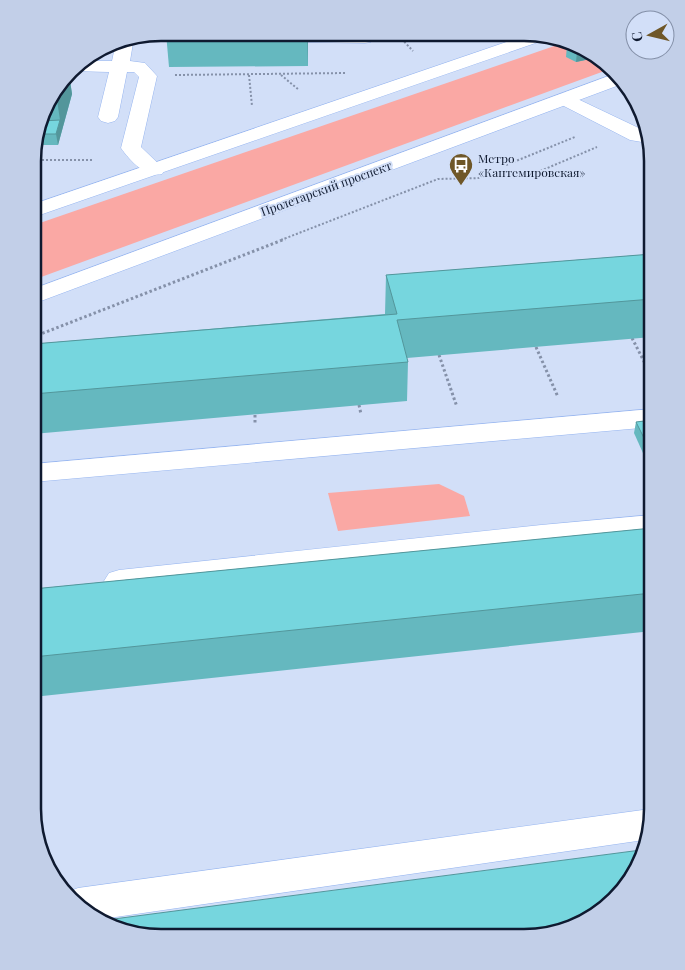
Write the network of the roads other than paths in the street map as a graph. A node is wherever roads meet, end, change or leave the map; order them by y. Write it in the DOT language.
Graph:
graph roads {
  1 [pos="525,41"];
  2 [pos="123,48"];
  3 [pos="89,66"];
  4 [pos="118,66"];
  5 [pos="613,81"];
  6 [pos="565,100"];
  7 [pos="108,117"];
  8 [pos="641,136"];
  9 [pos="155,170"];
  10 [pos="41,209"];
  11 [pos="41,294"];
  12 [pos="644,419"];
  13 [pos="41,472"];
  14 [pos="643,526"];
  15 [pos="90,585"];
  16 [pos="642,825"];
  17 [pos="88,904"];
  1 -- 9 [label="main road"];
  2 -- 4 [label="main road"];
  3 -- 4 [label="main road"];
  4 -- 7 [label="main road"];
  4 -- 9 [label="main road"];
  5 -- 6 [label="main road, Пролетарский проспект"];
  6 -- 8 [label="main road"];
  6 -- 11 [label="main road, Пролетарский проспект"];
  9 -- 10 [label="main road"];
  12 -- 13 [label="main road"];
  14 -- 15 [label="main road"];
  16 -- 17 [label="main road"];
}
